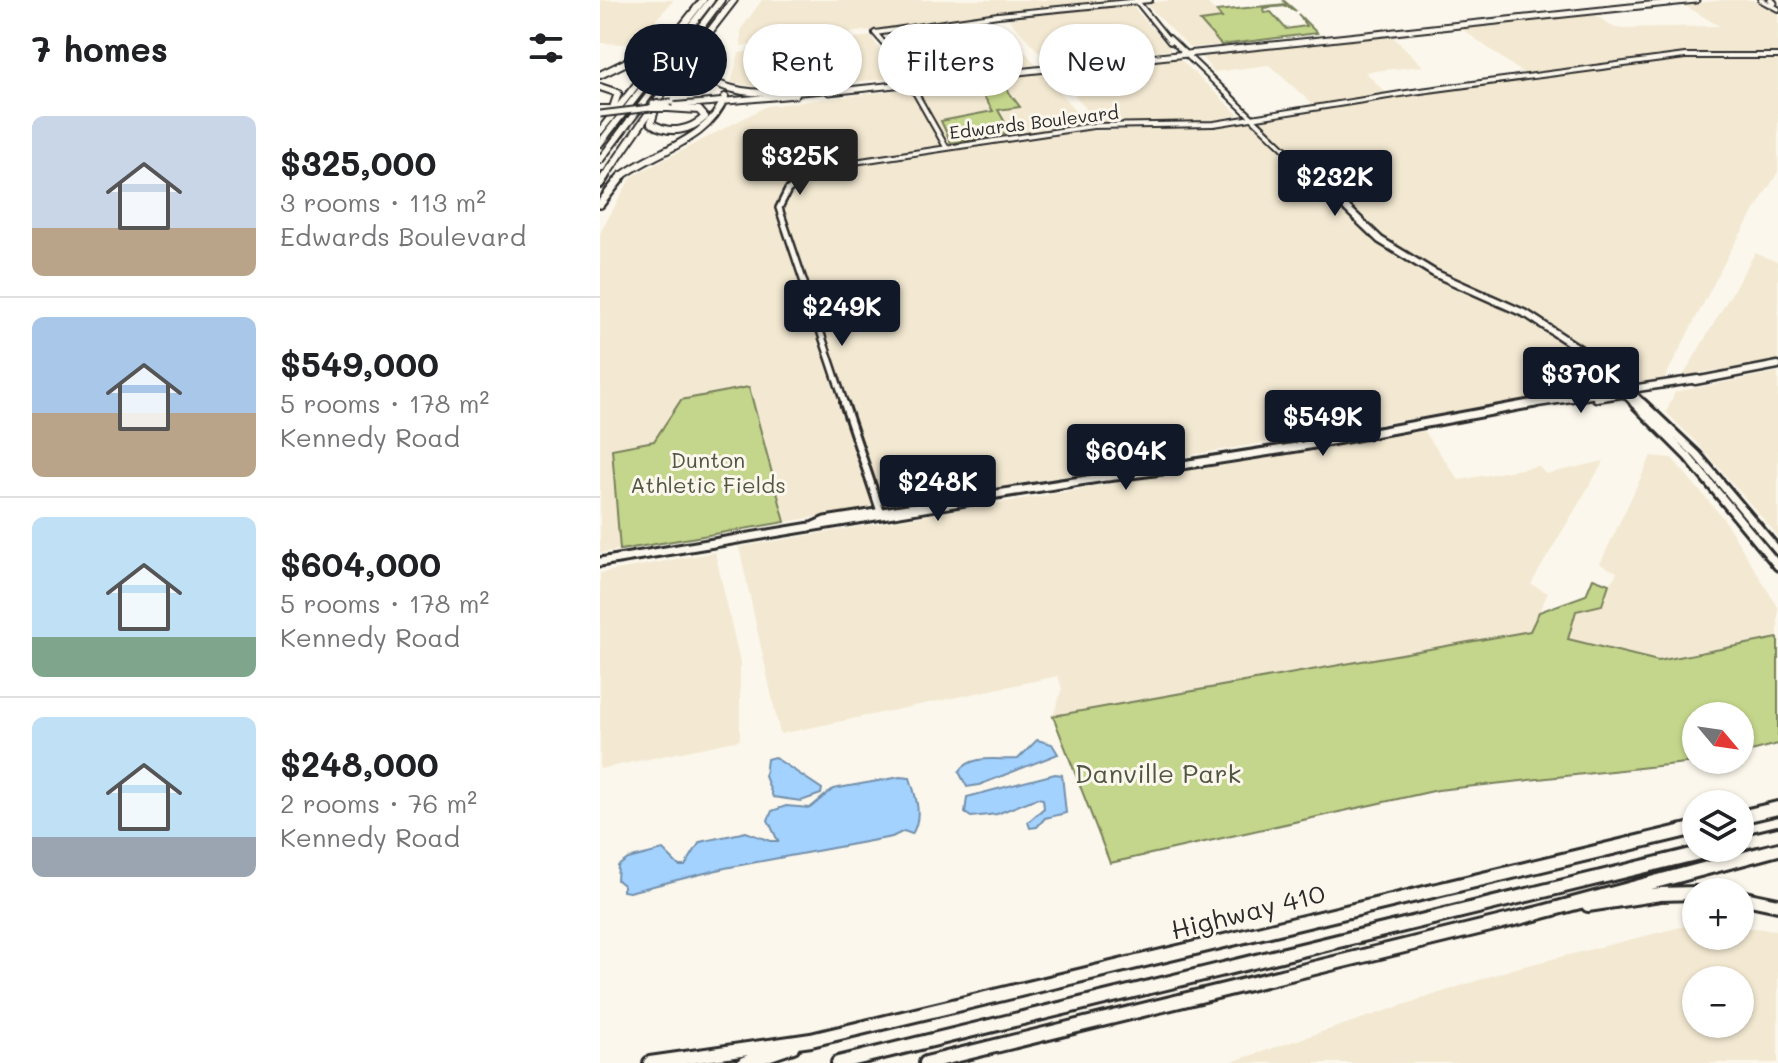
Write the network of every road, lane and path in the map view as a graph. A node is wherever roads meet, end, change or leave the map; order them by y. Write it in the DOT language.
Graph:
graph roads {
  1 [pos="703,0"];
  2 [pos="711,0"];
  3 [pos="735,0"];
  4 [pos="1150,0"];
  5 [pos="1671,0"];
  6 [pos="1696,0"];
  7 [pos="1761,0"];
  8 [pos="721,1"];
  9 [pos="1133,1"];
  10 [pos="1774,3"];
  11 [pos="691,14"];
  12 [pos="716,24"];
  13 [pos="719,24"];
  14 [pos="936,24"];
  15 [pos="1185,53"];
  16 [pos="1778,56"];
  17 [pos="1023,70"];
  18 [pos="602,73"];
  19 [pos="878,85"];
  20 [pos="600,87"];
  21 [pos="660,96"];
  22 [pos="662,96"];
  23 [pos="755,96"];
  24 [pos="918,96"];
  25 [pos="724,99"];
  26 [pos="670,105"];
  27 [pos="651,108"];
  28 [pos="609,109"];
  29 [pos="600,111"];
  30 [pos="1252,118"];
  31 [pos="630,121"];
  32 [pos="607,122"];
  33 [pos="600,131"];
  34 [pos="600,143"];
  35 [pos="946,147"];
  36 [pos="600,160"];
  37 [pos="600,168"];
  38 [pos="600,184"];
  39 [pos="600,204"];
  40 [pos="1778,365"];
  41 [pos="1626,390"];
  42 [pos="881,514"];
  43 [pos="1778,551"];
  44 [pos="600,562"];
  45 [pos="1778,566"];
  46 [pos="1778,808"];
  47 [pos="1754,814"];
  48 [pos="1682,831"];
  49 [pos="1778,834"];
  50 [pos="1754,840"];
  51 [pos="1778,849"];
  52 [pos="1682,857"];
  53 [pos="1682,893"];
  54 [pos="1754,900"];
  55 [pos="1778,905"];
  56 [pos="1539,913"];
  57 [pos="1087,1024"];
  58 [pos="811,1040"];
  59 [pos="650,1063"];
  60 [pos="744,1063"];
  61 [pos="838,1063"];
  62 [pos="926,1063"];
  63 [pos="951,1063"];
  1 -- 11 [label="highway"];
  2 -- 34 [label="highway"];
  3 -- 12 [label="highway"];
  3 -- 13 [label="highway"];
  4 -- 9 [label="street"];
  5 -- 15 [label="main road"];
  6 -- 15 [label="main road"];
  7 -- 10 [label="main road"];
  8 -- 31 [label="highway"];
  9 -- 14 [label="street"];
  9 -- 15 [label="main road"];
  11 -- 18 [label="highway"];
  11 -- 32 [label="highway"];
  15 -- 17 [label="main road"];
  15 -- 30 [label="main road"];
  16 -- 30 [label="street, Edwards Boulevard"];
  19 -- 25 [label="main road"];
  20 -- 32 [label="highway"];
  21 -- 38 [label="highway"];
  22 -- 26 [label="highway"];
  23 -- 25 [label="main road"];
  24 -- 35 [label="street"];
  25 -- 26 [label="main road"];
  25 -- 39 [label="highway"];
  26 -- 27 [label="highway, bridge"];
  26 -- 28 [label="main road, bridge"];
  27 -- 29 [label="main road, bridge"];
  28 -- 29 [label="highway, bridge"];
  30 -- 35 [label="street, Edwards Boulevard"];
  30 -- 41 [label="main road"];
  31 -- 36 [label="highway"];
  31 -- 37 [label="highway"];
  32 -- 33 [label="highway"];
  35 -- 42 [label="street, Edwards Boulevard"];
  40 -- 41 [label="main road"];
  41 -- 42 [label="main road"];
  41 -- 43 [label="main road"];
  41 -- 45 [label="main road"];
  42 -- 44 [label="main road"];
  46 -- 47 [label="highway"];
  48 -- 58 [label="highway, Highway 410"];
  49 -- 50 [label="highway"];
  51 -- 56 [label="highway"];
  52 -- 61 [label="highway"];
  53 -- 56 [label="highway"];
  54 -- 55 [label="highway"];
  56 -- 57 [label="highway"];
  57 -- 62 [label="highway"];
  57 -- 63 [label="highway"];
  58 -- 59 [label="highway"];
  58 -- 60 [label="highway"];
}
